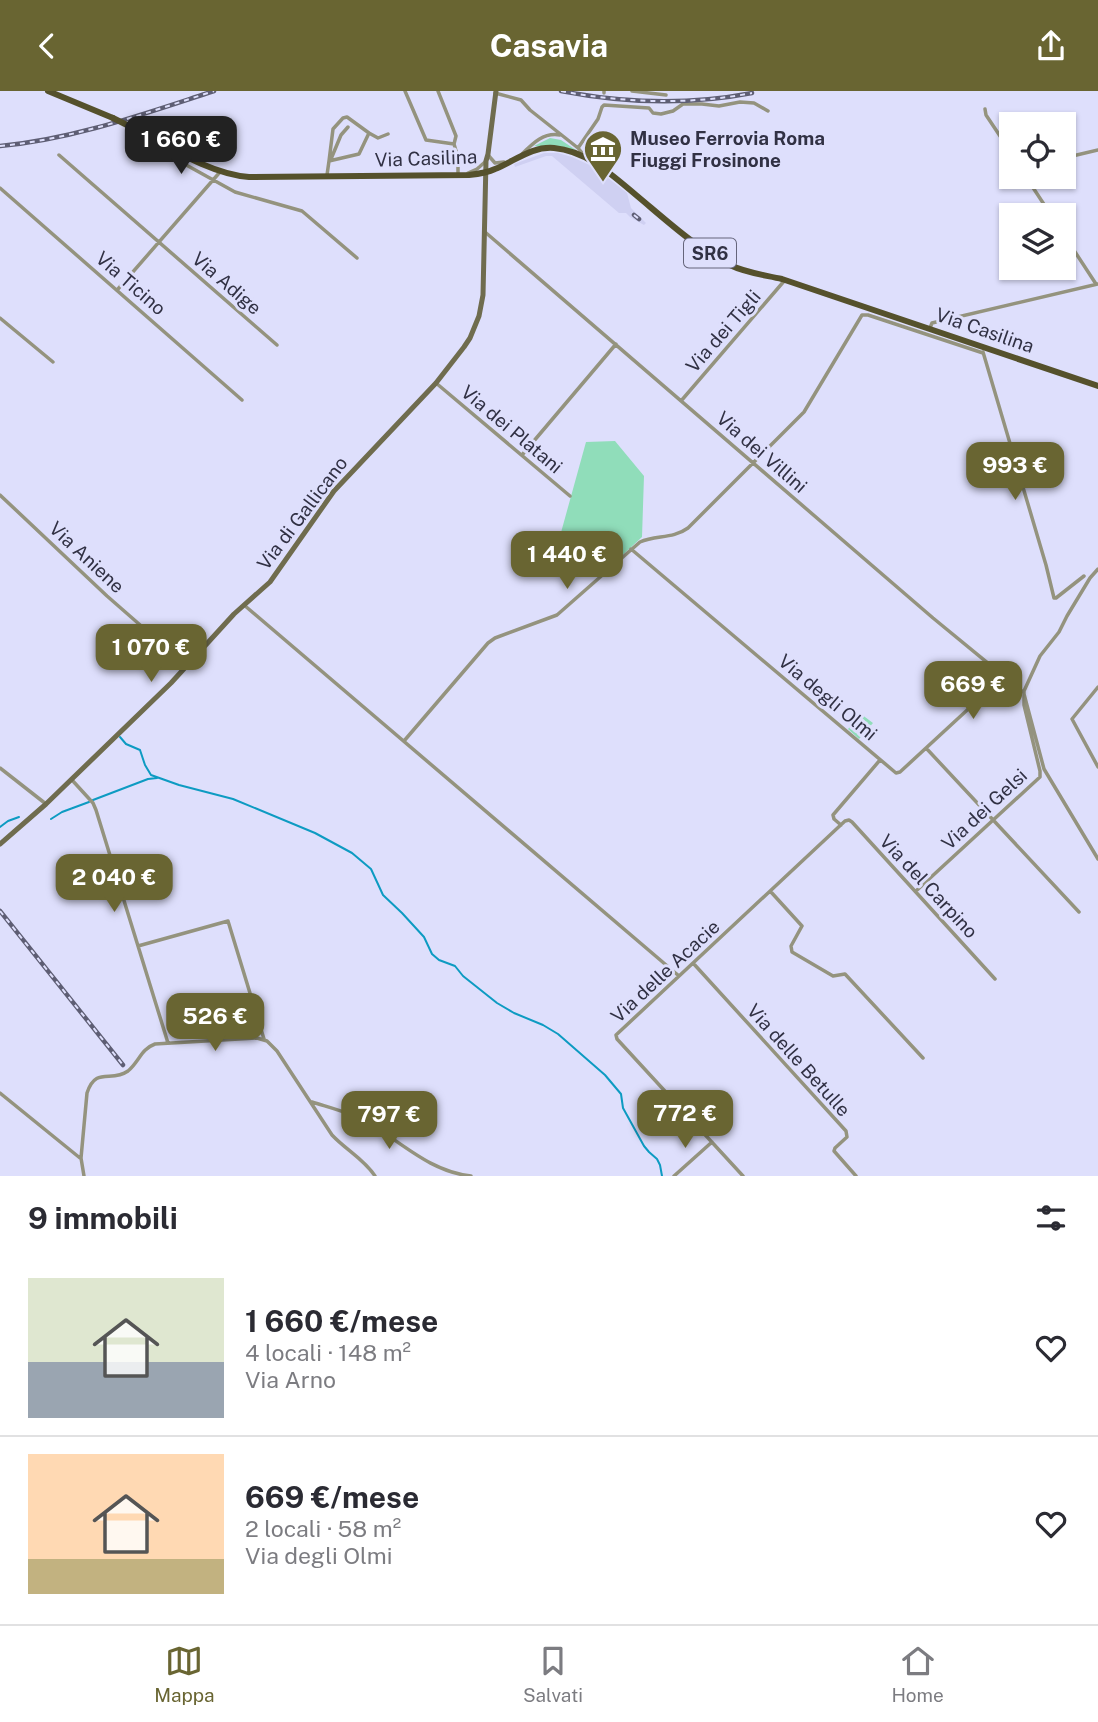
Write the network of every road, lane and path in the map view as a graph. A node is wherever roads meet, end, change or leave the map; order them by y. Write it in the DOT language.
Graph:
graph roads {
  1 [pos="48,91"];
  2 [pos="405,91"];
  3 [pos="438,91"];
  4 [pos="632,91"];
  5 [pos="495,92"];
  6 [pos="666,95"];
  7 [pos="985,109"];
  8 [pos="768,111"];
  9 [pos="348,127"];
  10 [pos="369,133"];
  11 [pos="388,134"];
  12 [pos="999,134"];
  13 [pos="562,136"];
  14 [pos="454,144"];
  15 [pos="578,148"];
  16 [pos="1098,150"];
  17 [pos="161,151"];
  18 [pos="488,151"];
  19 [pos="59,155"];
  20 [pos="1076,155"];
  21 [pos="517,158"];
  22 [pos="588,158"];
  23 [pos="329,161"];
  24 [pos="220,172"];
  25 [pos="486,173"];
  26 [pos="459,176"];
  27 [pos="327,177"];
  28 [pos="214,180"];
  29 [pos="0,188"];
  30 [pos="484,232"];
  31 [pos="159,241"];
  32 [pos="1076,253"];
  33 [pos="357,258"];
  34 [pos="785,280"];
  35 [pos="1097,284"];
  36 [pos="118,290"];
  37 [pos="0,318"];
  38 [pos="930,328"];
  39 [pos="616,344"];
  40 [pos="277,345"];
  41 [pos="984,350"];
  42 [pos="53,362"];
  43 [pos="436,383"];
  44 [pos="1098,386"];
  45 [pos="242,400"];
  46 [pos="681,401"];
  47 [pos="521,456"];
  48 [pos="753,463"];
  49 [pos="0,495"];
  50 [pos="570,496"];
  51 [pos="631,549"];
  52 [pos="1098,569"];
  53 [pos="1084,576"];
  54 [pos="244,605"];
  55 [pos="187,666"];
  56 [pos="1003,677"];
  57 [pos="1098,687"];
  58 [pos="1023,692"];
  59 [pos="404,741"];
  60 [pos="926,748"];
  61 [pos="880,760"];
  62 [pos="1098,767"];
  63 [pos="0,768"];
  64 [pos="71,778"];
  65 [pos="46,804"];
  66 [pos="993,819"];
  67 [pos="841,825"];
  68 [pos="0,844"];
  69 [pos="1098,859"];
  70 [pos="915,891"];
  71 [pos="771,892"];
  72 [pos="1079,912"];
  73 [pos="138,946"];
  74 [pos="693,963"];
  75 [pos="679,976"];
  76 [pos="995,979"];
  77 [pos="264,1039"];
  78 [pos="168,1043"];
  79 [pos="923,1058"];
  80 [pos="0,1093"];
  81 [pos="310,1102"];
  82 [pos="712,1142"];
  83 [pos="80,1158"];
  84 [pos="84,1176"];
  85 [pos="375,1176"];
  86 [pos="471,1176"];
  87 [pos="674,1176"];
  88 [pos="743,1176"];
  89 [pos="856,1176"];
  1 -- 24 [label="main road, Via Casilina / SR6, bridge"];
  2 -- 14 [label="street"];
  3 -- 14 [label="street"];
  4 -- 6 [label="street"];
  5 -- 13 [label="street"];
  5 -- 18 [label="street, Via di Gallicano"];
  7 -- 12 [label="street"];
  8 -- 15 [label="street"];
  9 -- 23 [label="street"];
  10 -- 11 [label="street"];
  10 -- 23 [label="street"];
  10 -- 23 [label="street"];
  13 -- 15 [label="street"];
  13 -- 21 [label="street"];
  14 -- 26 [label="street"];
  15 -- 22 [label="street"];
  16 -- 20 [label="street"];
  17 -- 28 [label="street"];
  18 -- 21 [label="street"];
  18 -- 25 [label="street, Via di Gallicano"];
  18 -- 26 [label="street"];
  19 -- 31 [label="street, Via Adige"];
  21 -- 22 [label="main road, Via Casilina / SR6"];
  21 -- 25 [label="main road, Via Casilina / SR6"];
  22 -- 34 [label="main road, Via Casilina / SR6"];
  23 -- 27 [label="street"];
  24 -- 27 [label="main road, Via Casilina / SR6"];
  24 -- 28 [label="street"];
  25 -- 26 [label="main road, Via Casilina / SR6"];
  25 -- 30 [label="street, Via di Gallicano"];
  26 -- 27 [label="main road, Via Casilina / SR6"];
  28 -- 31 [label="street"];
  28 -- 33 [label="street"];
  29 -- 36 [label="street, Via Ticino"];
  30 -- 39 [label="street, Via dei Villini"];
  30 -- 43 [label="street, Via di Gallicano"];
  31 -- 36 [label="street"];
  31 -- 40 [label="street, Via Adige"];
  32 -- 35 [label="street"];
  34 -- 38 [label="main road, Via Casilina / SR6"];
  34 -- 46 [label="street, Via dei Tigli"];
  35 -- 38 [label="street"];
  36 -- 45 [label="street, Via Ticino"];
  37 -- 42 [label="street"];
  38 -- 41 [label="main road, Via Casilina / SR6"];
  39 -- 46 [label="street, Via dei Villini"];
  39 -- 47 [label="street"];
  41 -- 44 [label="main road, Via Casilina / SR6"];
  41 -- 48 [label="street"];
  41 -- 53 [label="street"];
  43 -- 47 [label="street, Via dei Platani"];
  43 -- 54 [label="street, Via di Gallicano"];
  46 -- 48 [label="street, Via dei Villini"];
  47 -- 50 [label="street, Via dei Platani"];
  48 -- 51 [label="street"];
  48 -- 56 [label="street, Via dei Villini"];
  49 -- 55 [label="street, Via Aniene"];
  51 -- 59 [label="street"];
  51 -- 61 [label="street, Via degli Olmi"];
  52 -- 58 [label="street"];
  54 -- 55 [label="street, Via di Gallicano"];
  54 -- 59 [label="street"];
  55 -- 64 [label="street, Via di Gallicano"];
  56 -- 58 [label="street, Via dei Villini"];
  56 -- 60 [label="street, Via degli Olmi"];
  57 -- 62 [label="street"];
  58 -- 66 [label="street, Via dei Gelsi"];
  58 -- 69 [label="street"];
  59 -- 75 [label="street"];
  60 -- 61 [label="street, Via degli Olmi"];
  60 -- 66 [label="street"];
  61 -- 67 [label="street"];
  63 -- 65 [label="street"];
  64 -- 65 [label="street, Via di Gallicano"];
  64 -- 73 [label="street"];
  65 -- 68 [label="street, Via di Gallicano"];
  66 -- 70 [label="street, Via dei Gelsi"];
  66 -- 72 [label="street"];
  67 -- 70 [label="street, Via del Carpino"];
  67 -- 71 [label="street, Via delle Acacie"];
  70 -- 76 [label="street, Via del Carpino"];
  71 -- 74 [label="street, Via delle Acacie"];
  71 -- 79 [label="street"];
  73 -- 77 [label="street"];
  73 -- 78 [label="street"];
  74 -- 75 [label="street, Via delle Acacie"];
  74 -- 89 [label="street, Via delle Betulle"];
  75 -- 82 [label="street, Via delle Acacie"];
  77 -- 78 [label="street"];
  77 -- 81 [label="street"];
  78 -- 83 [label="street"];
  80 -- 83 [label="street"];
  81 -- 85 [label="street"];
  81 -- 86 [label="street"];
  82 -- 87 [label="street"];
  82 -- 88 [label="street, Via delle Acacie"];
  83 -- 84 [label="street"];
}
